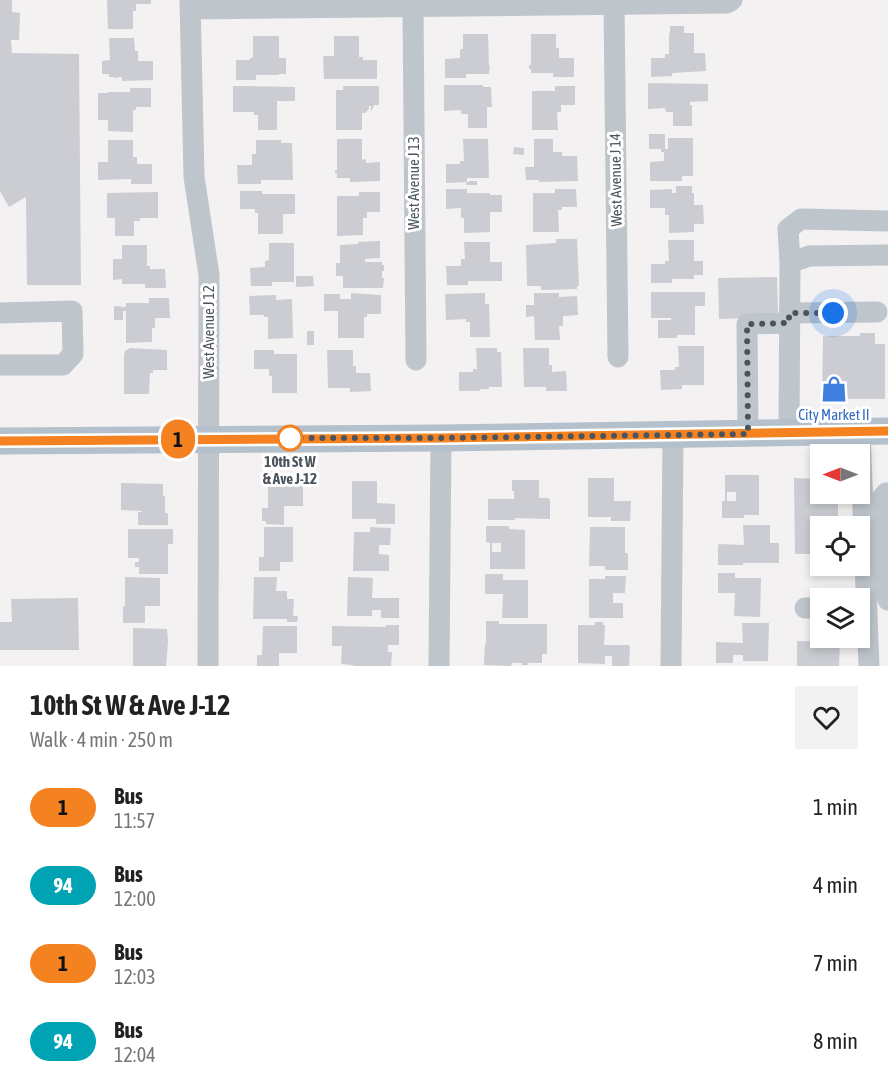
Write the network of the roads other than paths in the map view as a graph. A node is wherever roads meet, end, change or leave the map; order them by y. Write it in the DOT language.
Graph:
graph roads {
  1 [pos="732,0"];
  2 [pos="614,4"];
  3 [pos="190,5"];
  4 [pos="413,6"];
  5 [pos="888,221"];
  6 [pos="888,255"];
  7 [pos="790,263"];
  8 [pos="877,312"];
  9 [pos="0,313"];
  10 [pos="789,318"];
  11 [pos="618,357"];
  12 [pos="416,360"];
  13 [pos="0,365"];
  14 [pos="888,431"];
  15 [pos="860,432"];
  16 [pos="789,433"];
  17 [pos="748,434"];
  18 [pos="673,435"];
  19 [pos="210,438"];
  20 [pos="441,438"];
  21 [pos="0,441"];
  22 [pos="888,493"];
  23 [pos="863,588"];
  24 [pos="888,600"];
  25 [pos="888,607"];
  26 [pos="870,608"];
  27 [pos="867,648"];
  28 [pos="208,666"];
  29 [pos="438,666"];
  30 [pos="671,666"];
  31 [pos="869,666"];
  1 -- 2 [label="street"];
  2 -- 4 [label="street"];
  2 -- 11 [label="street, West Avenue J 14"];
  3 -- 4 [label="street"];
  3 -- 19 [label="street, West Avenue J 12"];
  4 -- 12 [label="street, West Avenue J 13"];
  5 -- 7 [label="street"];
  6 -- 7 [label="street"];
  7 -- 10 [label="street"];
  8 -- 10 [label="street"];
  9 -- 13 [label="street"];
  10 -- 16 [label="street"];
  10 -- 17 [label="street"];
  14 -- 15 [label="main road"];
  15 -- 16 [label="main road"];
  15 -- 23 [label="street"];
  16 -- 17 [label="main road"];
  17 -- 18 [label="main road"];
  18 -- 20 [label="main road"];
  18 -- 30 [label="street"];
  19 -- 20 [label="main road"];
  19 -- 21 [label="main road"];
  19 -- 28 [label="street, West Avenue J 12"];
  20 -- 29 [label="street"];
  22 -- 24 [label="street"];
  25 -- 26 [label="street"];
  27 -- 31 [label="street"];
}
